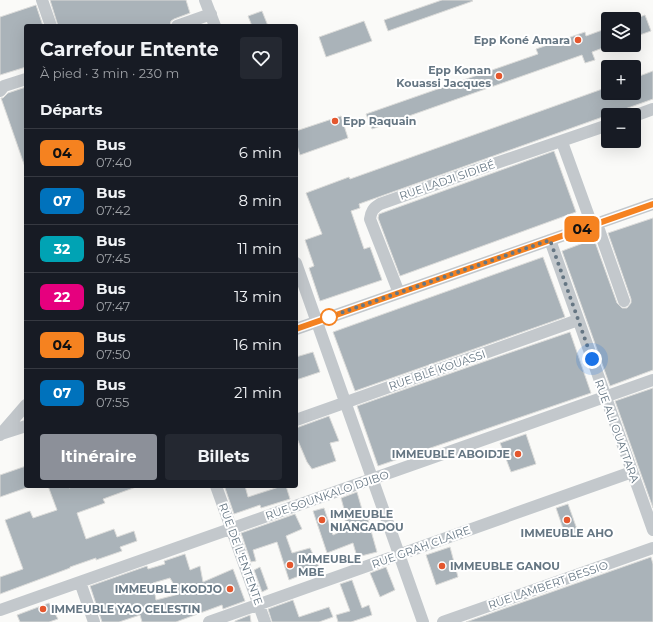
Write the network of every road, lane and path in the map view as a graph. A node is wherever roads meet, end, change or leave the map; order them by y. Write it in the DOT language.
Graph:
graph roads {
  1 [pos="42,0"];
  2 [pos="205,0"];
  3 [pos="211,14"];
  4 [pos="50,24"];
  5 [pos="183,24"];
  6 [pos="214,24"];
  7 [pos="24,79"];
  8 [pos="0,91"];
  9 [pos="653,109"];
  10 [pos="641,113"];
  11 [pos="601,128"];
  12 [pos="562,142"];
  13 [pos="653,204"];
  14 [pos="594,225"];
  15 [pos="550,240"];
  16 [pos="298,269"];
  17 [pos="399,293"];
  18 [pos="624,301"];
  19 [pos="578,320"];
  20 [pos="316,322"];
  21 [pos="298,328"];
  22 [pos="653,380"];
  23 [pos="606,397"];
  24 [pos="345,402"];
  25 [pos="24,407"];
  26 [pos="298,419"];
  27 [pos="24,427"];
  28 [pos="0,435"];
  29 [pos="632,472"];
  30 [pos="372,479"];
  31 [pos="217,488"];
  32 [pos="232,529"];
  33 [pos="653,530"];
  34 [pos="653,548"];
  35 [pos="399,555"];
  36 [pos="80,582"];
  37 [pos="259,604"];
  38 [pos="0,610"];
  39 [pos="94,622"];
  40 [pos="209,622"];
  41 [pos="265,622"];
  42 [pos="423,622"];
  43 [pos="443,622"];
  1 -- 4 [label="street"];
  2 -- 3 [label="street"];
  3 -- 5 [label="street"];
  3 -- 6 [label="street"];
  7 -- 8 [label="street"];
  9 -- 10 [label="street"];
  11 -- 12 [label="street, RUE LADJI SIDIBÉ"];
  12 -- 14 [label="street"];
  12 -- 17 [label="street, RUE LADJI SIDIBÉ"];
  13 -- 14 [label="street"];
  14 -- 15 [label="street"];
  14 -- 18 [label="street"];
  15 -- 17 [label="street"];
  15 -- 19 [label="street, RUE ALI OUATTARA"];
  16 -- 20 [label="street"];
  17 -- 20 [label="street"];
  19 -- 23 [label="street, RUE ALI OUATTARA"];
  19 -- 24 [label="street, RUE BLÉ KOUASSI"];
  20 -- 21 [label="street"];
  20 -- 24 [label="street"];
  22 -- 23 [label="street, RUE SOUNKALO DJIBO"];
  23 -- 29 [label="street, RUE ALI OUATTARA"];
  23 -- 30 [label="street, RUE SOUNKALO DJIBO"];
  24 -- 26 [label="street, RUE BLÉ KOUASSI"];
  24 -- 30 [label="street"];
  25 -- 28 [label="street"];
  27 -- 28 [label="street"];
  29 -- 33 [label="street, RUE ALI OUATTARA"];
  29 -- 35 [label="street, RUE GRAH CLAIRE"];
  30 -- 32 [label="street, RUE SOUNKALO DJIBO"];
  30 -- 35 [label="street"];
  31 -- 32 [label="street, RUE DE L'ENTENTE"];
  32 -- 36 [label="street, RUE SOUNKALO DJIBO"];
  32 -- 37 [label="street, RUE DE L'ENTENTE"];
  34 -- 43 [label="street, RUE LAMBERT BESSIO"];
  35 -- 37 [label="street, RUE GRAH CLAIRE"];
  35 -- 42 [label="street"];
  36 -- 38 [label="street, RUE SOUNKALO DJIBO"];
  36 -- 39 [label="street"];
  37 -- 40 [label="street, RUE GRAH CLAIRE"];
  37 -- 41 [label="street, RUE DE L'ENTENTE"];
}
